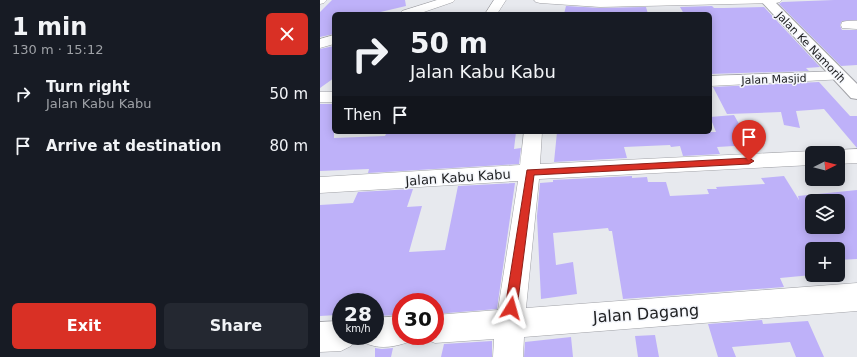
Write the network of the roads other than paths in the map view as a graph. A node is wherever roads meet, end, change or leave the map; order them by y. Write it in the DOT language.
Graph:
graph roads {
  1 [pos="449,0"];
  2 [pos="500,0"];
  3 [pos="540,0"];
  4 [pos="547,0"];
  5 [pos="766,0"];
  6 [pos="776,0"];
  7 [pos="412,12"];
  8 [pos="492,12"];
  9 [pos="546,12"];
  10 [pos="332,40"];
  11 [pos="320,44"];
  12 [pos="838,76"];
  13 [pos="712,81"];
  14 [pos="857,94"];
  15 [pos="320,97"];
  16 [pos="332,97"];
  17 [pos="533,134"];
  18 [pos="857,156"];
  19 [pos="845,157"];
  20 [pos="805,158"];
  21 [pos="530,172"];
  22 [pos="320,185"];
  23 [pos="857,297"];
  24 [pos="509,323"];
  25 [pos="444,327"];
  26 [pos="332,336"];
  27 [pos="320,337"];
  28 [pos="508,357"];
  1 -- 7 [label="street"];
  2 -- 8 [label="street"];
  3 -- 4 [label="street"];
  4 -- 5 [label="street"];
  4 -- 9 [label="street"];
  5 -- 6 [label="street"];
  5 -- 12 [label="street, Jalan Ke Namorih"];
  10 -- 11 [label="street"];
  12 -- 13 [label="street, Jalan Masjid"];
  12 -- 14 [label="street, Jalan Ke Namorih"];
  15 -- 16 [label="street"];
  17 -- 21 [label="street"];
  18 -- 19 [label="street"];
  20 -- 21 [label="street, Jalan Kabu Kabu"];
  21 -- 22 [label="street, Jalan Kabu Kabu"];
  21 -- 24 [label="street"];
  23 -- 24 [label="street, Jalan Dagang"];
  24 -- 25 [label="street, Jalan Dagang"];
  24 -- 28 [label="street"];
  26 -- 27 [label="street"];
}
